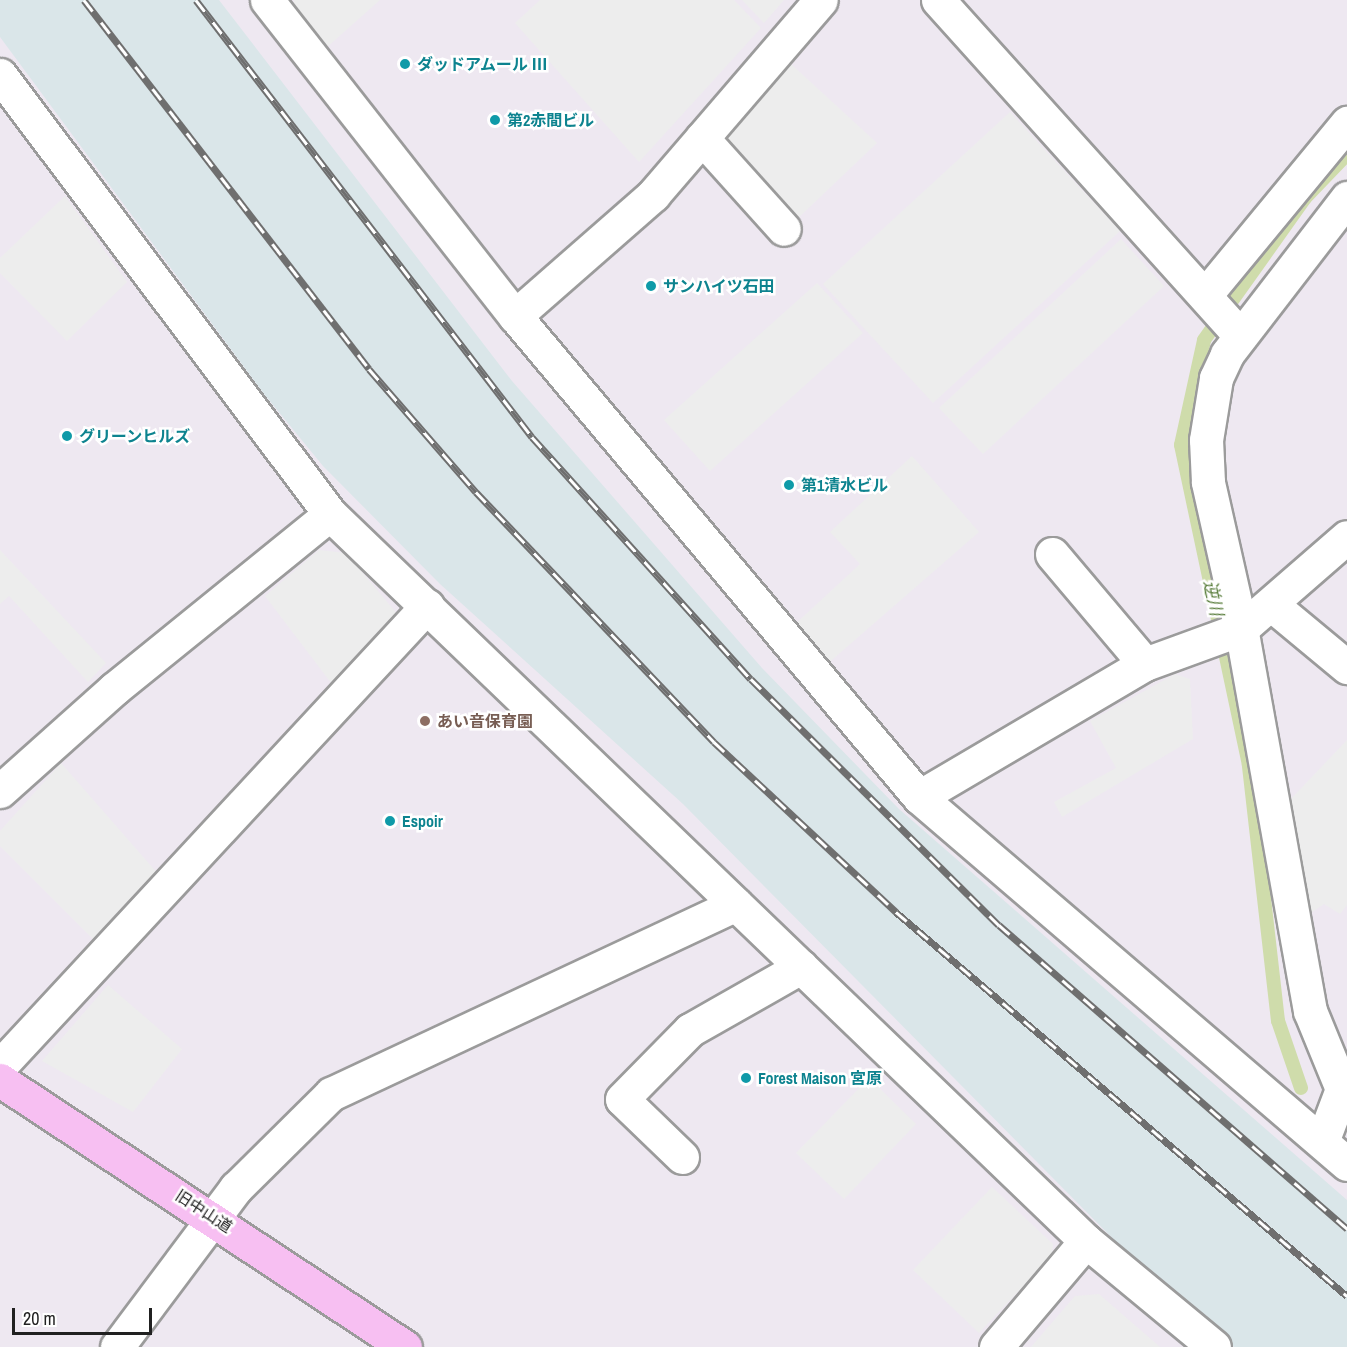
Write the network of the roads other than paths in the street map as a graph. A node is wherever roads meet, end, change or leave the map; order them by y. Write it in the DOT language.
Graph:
graph roads {
  1 [pos="268,0"];
  2 [pos="821,0"];
  3 [pos="938,0"];
  4 [pos="0,75"];
  5 [pos="1347,123"];
  6 [pos="702,138"];
  7 [pos="1347,198"];
  8 [pos="784,229"];
  9 [pos="1208,296"];
  10 [pos="515,316"];
  11 [pos="1239,334"];
  12 [pos="330,514"];
  13 [pos="1347,537"];
  14 [pos="1052,554"];
  15 [pos="1270,604"];
  16 [pos="427,606"];
  17 [pos="1239,629"];
  18 [pos="1145,664"];
  19 [pos="1347,667"];
  20 [pos="0,791"];
  21 [pos="919,798"];
  22 [pos="736,904"];
  23 [pos="801,967"];
  24 [pos="0,1066"];
  25 [pos="0,1080"];
  26 [pos="1322,1142"];
  27 [pos="682,1157"];
  28 [pos="1347,1164"];
  29 [pos="213,1216"];
  30 [pos="1086,1241"];
  31 [pos="117,1347"];
  32 [pos="405,1347"];
  33 [pos="996,1347"];
  34 [pos="1214,1347"];
  1 -- 10 [label="street"];
  2 -- 6 [label="street"];
  3 -- 9 [label="street"];
  4 -- 12 [label="street"];
  5 -- 9 [label="street"];
  6 -- 8 [label="street"];
  6 -- 10 [label="street"];
  7 -- 11 [label="street"];
  9 -- 11 [label="street"];
  10 -- 21 [label="street"];
  11 -- 17 [label="street"];
  12 -- 16 [label="street"];
  12 -- 20 [label="street"];
  13 -- 15 [label="street"];
  14 -- 18 [label="street"];
  15 -- 17 [label="street"];
  15 -- 19 [label="street"];
  16 -- 22 [label="street"];
  16 -- 24 [label="street"];
  17 -- 18 [label="street"];
  17 -- 26 [label="street"];
  18 -- 21 [label="street"];
  21 -- 26 [label="street"];
  22 -- 23 [label="street"];
  22 -- 29 [label="street"];
  23 -- 27 [label="street"];
  23 -- 30 [label="street"];
  25 -- 29 [label="main road, 旧中山道"];
  26 -- 28 [label="street"];
  29 -- 31 [label="street"];
  29 -- 32 [label="main road, 旧中山道"];
  30 -- 33 [label="street"];
  30 -- 34 [label="street"];
}
